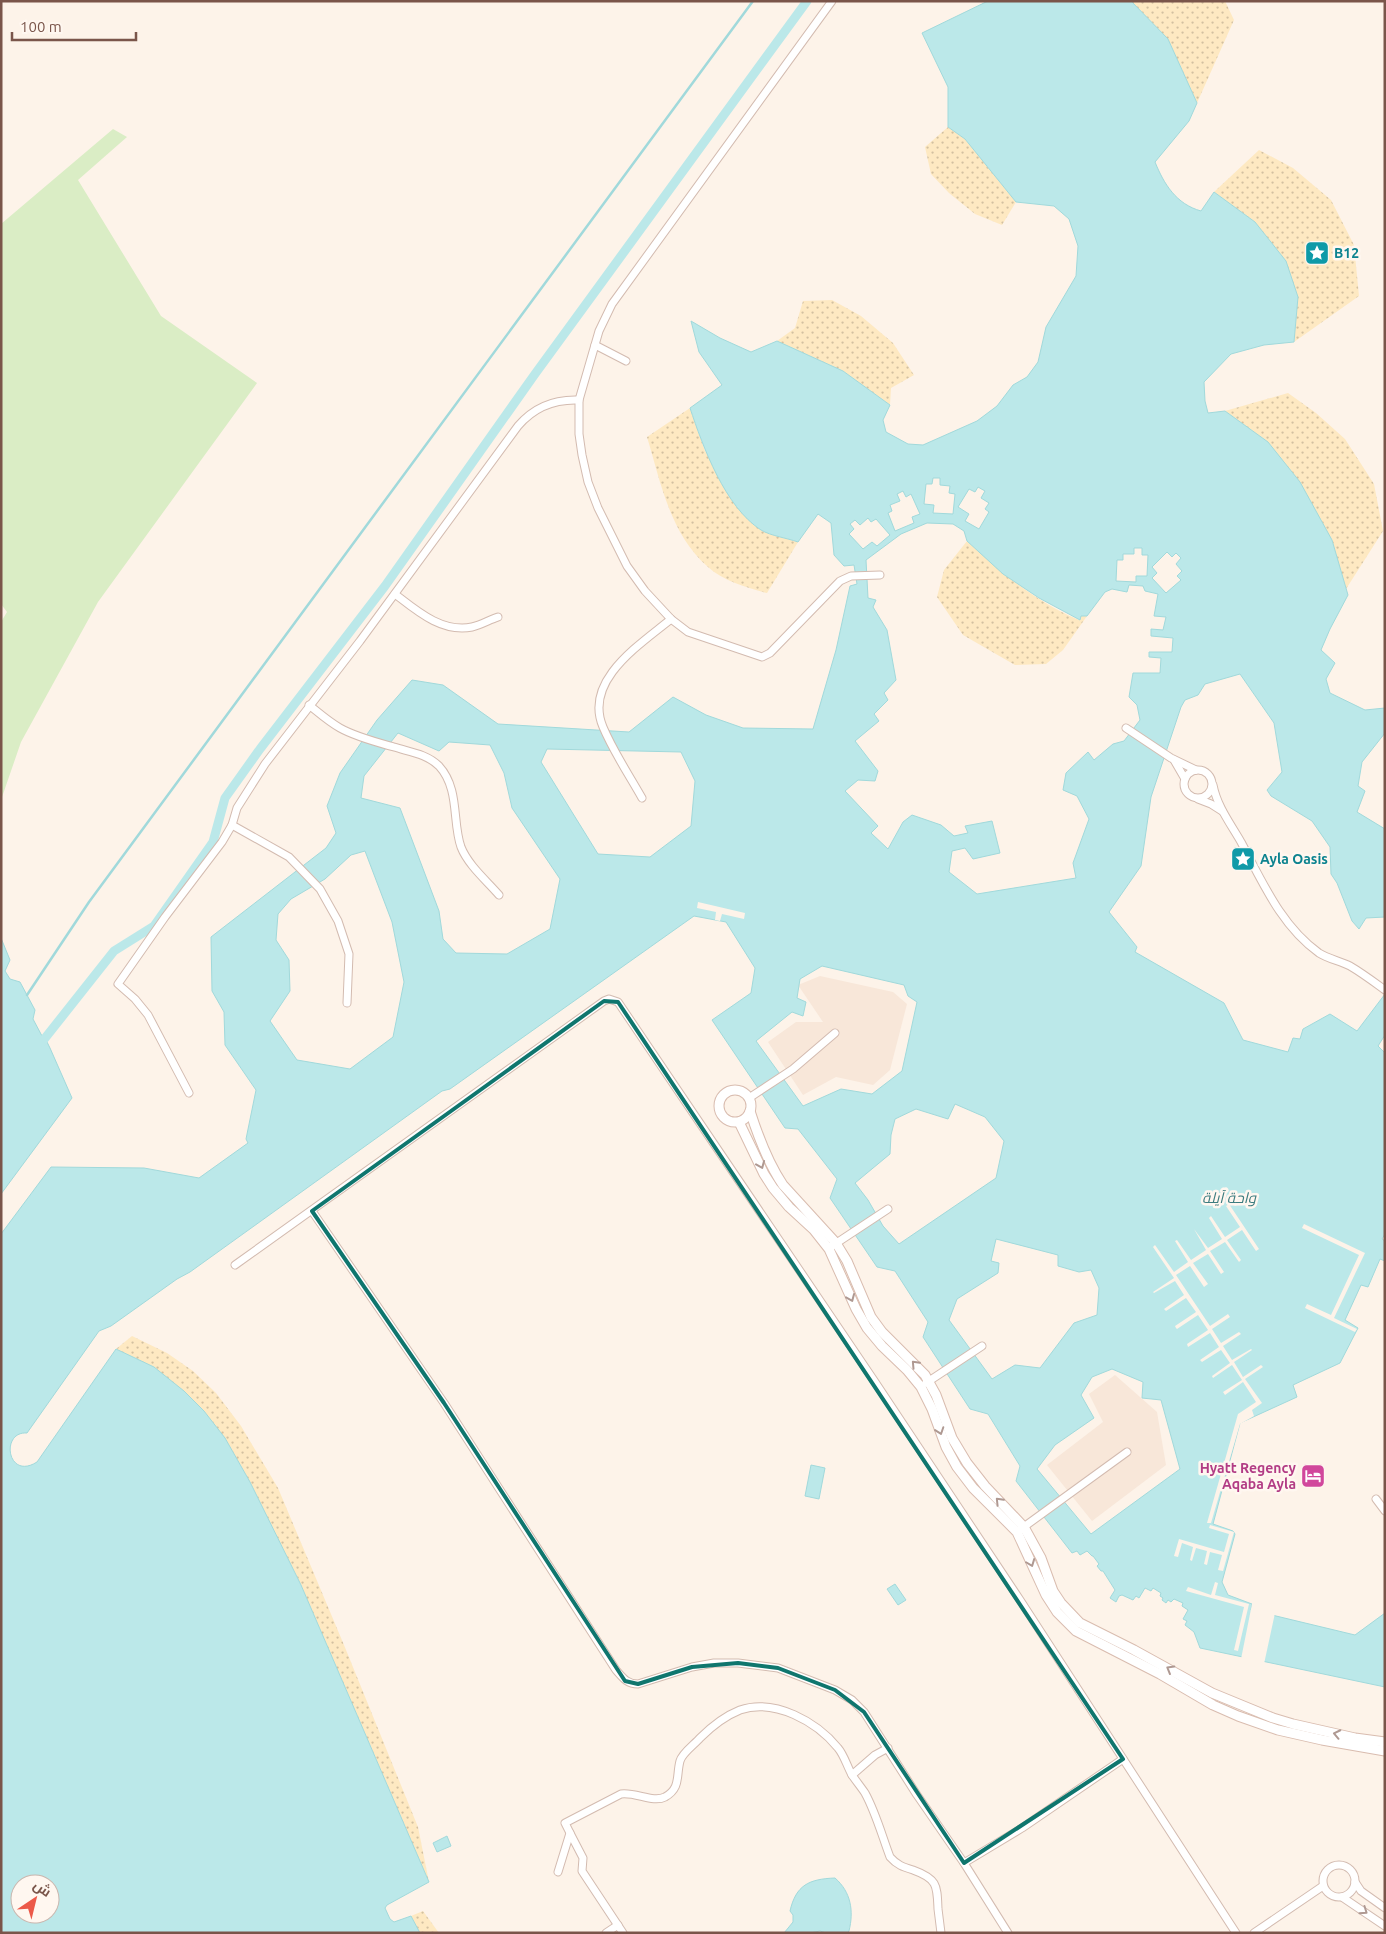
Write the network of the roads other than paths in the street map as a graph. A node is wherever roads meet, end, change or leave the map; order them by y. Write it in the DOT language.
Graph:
graph roads {
  1 [pos="832,1"];
  2 [pos="595,345"];
  3 [pos="626,361"];
  4 [pos="579,400"];
  5 [pos="880,575"];
  6 [pos="395,594"];
  7 [pos="498,617"];
  8 [pos="671,619"];
  9 [pos="309,705"];
  10 [pos="1126,728"];
  11 [pos="1173,759"];
  12 [pos="1196,770"];
  13 [pos="1185,779"];
  14 [pos="1213,785"];
  15 [pos="642,798"];
  16 [pos="1196,798"];
  17 [pos="1222,812"];
  18 [pos="232,825"];
  19 [pos="499,895"];
  20 [pos="1385,990"];
  21 [pos="346,1003"];
  22 [pos="835,1032"];
  23 [pos="189,1093"];
  24 [pos="749,1098"];
  25 [pos="750,1111"];
  26 [pos="739,1122"];
  27 [pos="888,1209"];
  28 [pos="312,1211"];
  29 [pos="840,1241"];
  30 [pos="829,1249"];
  31 [pos="235,1265"];
  32 [pos="982,1346"];
  33 [pos="924,1384"];
  34 [pos="1127,1452"];
  35 [pos="1376,1499"];
  36 [pos="1385,1511"];
  37 [pos="1020,1529"];
  38 [pos="1193,1682"];
  39 [pos="1188,1691"];
  40 [pos="1385,1742"];
  41 [pos="888,1748"];
  42 [pos="1385,1751"];
  43 [pos="1123,1759"];
  44 [pos="852,1775"];
  45 [pos="570,1833"];
  46 [pos="964,1863"];
  47 [pos="558,1872"];
  48 [pos="1355,1882"];
  49 [pos="1323,1886"];
  50 [pos="1342,1897"];
  51 [pos="1385,1908"];
  52 [pos="618,1925"];
  53 [pos="1385,1926"];
  54 [pos="606,1933"];
  55 [pos="623,1933"];
  56 [pos="941,1933"];
  57 [pos="1008,1933"];
  58 [pos="1236,1933"];
  59 [pos="1254,1933"];
  1 -- 2 [label="street"];
  2 -- 3 [label="street"];
  2 -- 4 [label="street"];
  4 -- 6 [label="street"];
  4 -- 8 [label="street"];
  5 -- 8 [label="street"];
  6 -- 7 [label="street"];
  6 -- 9 [label="street"];
  8 -- 15 [label="street"];
  9 -- 18 [label="street"];
  9 -- 19 [label="street"];
  10 -- 11 [label="street"];
  11 -- 12 [label="street"];
  11 -- 13 [label="street"];
  12 -- 13 [label="street"];
  12 -- 14 [label="street"];
  13 -- 16 [label="street"];
  14 -- 16 [label="street"];
  14 -- 17 [label="street"];
  16 -- 17 [label="street"];
  17 -- 20 [label="street"];
  18 -- 21 [label="street"];
  18 -- 23 [label="street"];
  22 -- 24 [label="street"];
  24 -- 25 [label="street"];
  24 -- 26 [label="street"];
  25 -- 26 [label="street"];
  25 -- 29 [label="street"];
  26 -- 30 [label="street, one-way"];
  27 -- 29 [label="street"];
  28 -- 31 [label="street"];
  28 -- 41 [label="street"];
  28 -- 43 [label="street"];
  29 -- 30 [label="street"];
  33 -- 29 [label="street, one-way"];
  30 -- 33 [label="street, one-way"];
  32 -- 33 [label="street"];
  33 -- 37 [label="street"];
  34 -- 37 [label="street"];
  35 -- 36 [label="street"];
  38 -- 37 [label="street, one-way"];
  37 -- 39 [label="street, one-way"];
  38 -- 39 [label="street"];
  40 -- 38 [label="street, one-way"];
  39 -- 42 [label="street"];
  41 -- 44 [label="street"];
  41 -- 46 [label="street"];
  43 -- 46 [label="street"];
  43 -- 58 [label="street"];
  44 -- 45 [label="street"];
  44 -- 56 [label="street"];
  45 -- 47 [label="street"];
  45 -- 52 [label="street"];
  46 -- 57 [label="street"];
  48 -- 49 [label="street"];
  48 -- 50 [label="street"];
  48 -- 51 [label="street"];
  49 -- 50 [label="street"];
  49 -- 59 [label="street"];
  50 -- 53 [label="street, one-way"];
  52 -- 54 [label="street"];
  52 -- 55 [label="street"];
}
